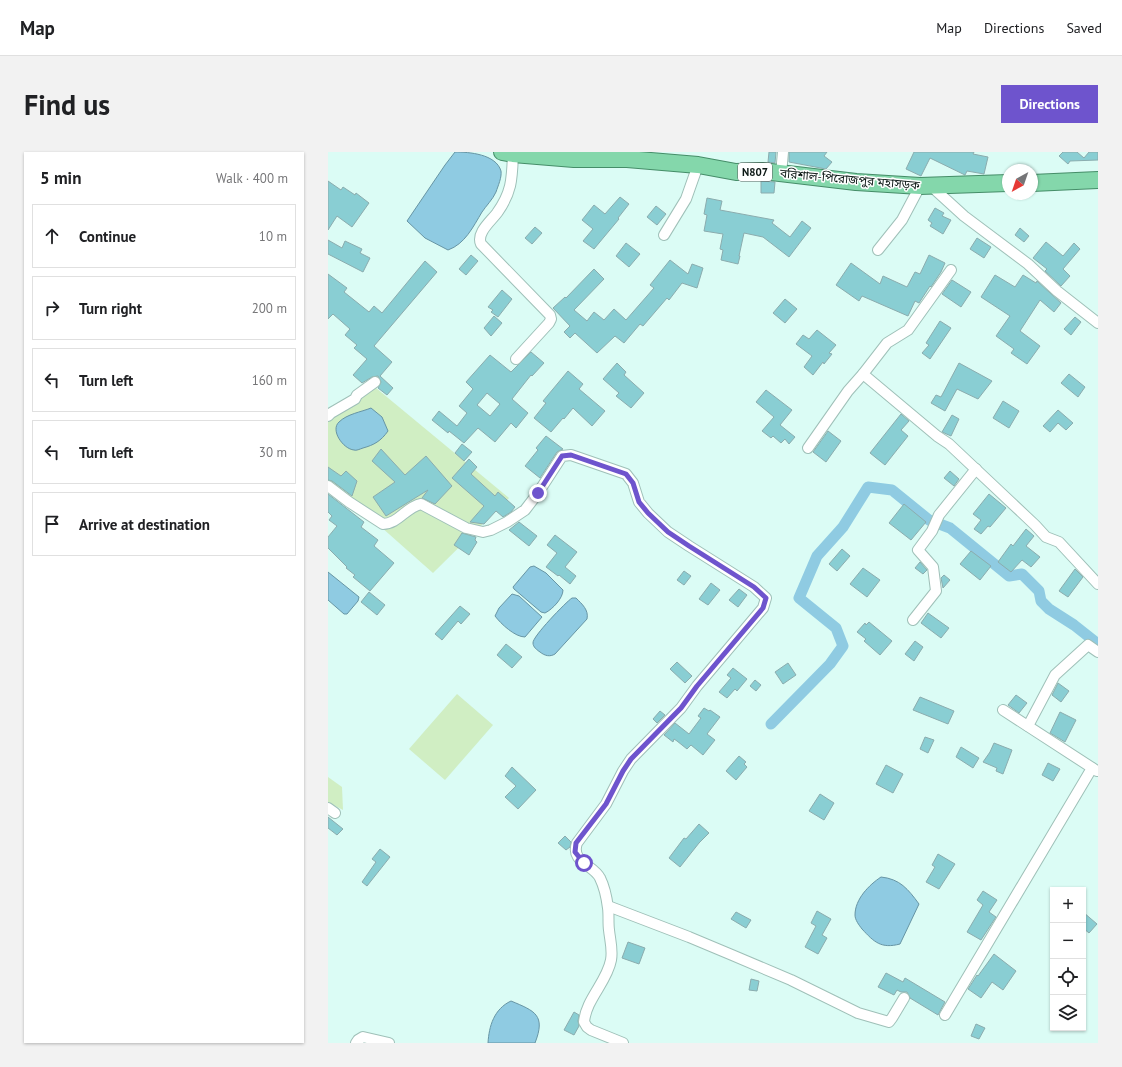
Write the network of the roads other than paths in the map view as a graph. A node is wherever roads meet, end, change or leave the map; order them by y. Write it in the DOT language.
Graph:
graph roads {
  1 [pos="783,152"];
  2 [pos="507,153"];
  3 [pos="698,165"];
  4 [pos="781,174"];
  5 [pos="1098,180"];
  6 [pos="1002,183"];
  7 [pos="1038,183"];
  8 [pos="925,186"];
  9 [pos="664,235"];
  10 [pos="878,250"];
  11 [pos="951,270"];
  12 [pos="1098,323"];
  13 [pos="516,358"];
  14 [pos="864,374"];
  15 [pos="375,382"];
  16 [pos="328,416"];
  17 [pos="808,448"];
  18 [pos="976,468"];
  19 [pos="328,486"];
  20 [pos="1098,584"];
  21 [pos="913,620"];
  22 [pos="1098,652"];
  23 [pos="1003,710"];
  24 [pos="1028,726"];
  25 [pos="1095,770"];
  26 [pos="608,906"];
  27 [pos="904,998"];
  28 [pos="945,1015"];
  29 [pos="356,1043"];
  30 [pos="389,1043"];
  31 [pos="623,1043"];
  1 -- 4 [label="street"];
  2 -- 3 [label="highway, বরিশাল-পিরোজপুর মহাসড়ক / N807"];
  2 -- 13 [label="street"];
  3 -- 4 [label="highway, বরিশাল-পিরোজপুর মহাসড়ক / N807"];
  3 -- 9 [label="street"];
  4 -- 8 [label="highway, বরিশাল-পিরোজপুর মহাসড়ক / N807"];
  5 -- 7 [label="highway"];
  6 -- 8 [label="highway, বরিশাল-পিরোজপুর মহাসড়ক / N807"];
  8 -- 10 [label="street"];
  8 -- 12 [label="street"];
  11 -- 14 [label="street"];
  14 -- 17 [label="street"];
  14 -- 18 [label="street"];
  15 -- 16 [label="street"];
  18 -- 20 [label="street"];
  18 -- 21 [label="street"];
  19 -- 26 [label="street"];
  22 -- 24 [label="street"];
  23 -- 24 [label="street"];
  24 -- 25 [label="street"];
  25 -- 28 [label="street"];
  26 -- 27 [label="street"];
  26 -- 31 [label="street"];
  29 -- 30 [label="street"];
}
